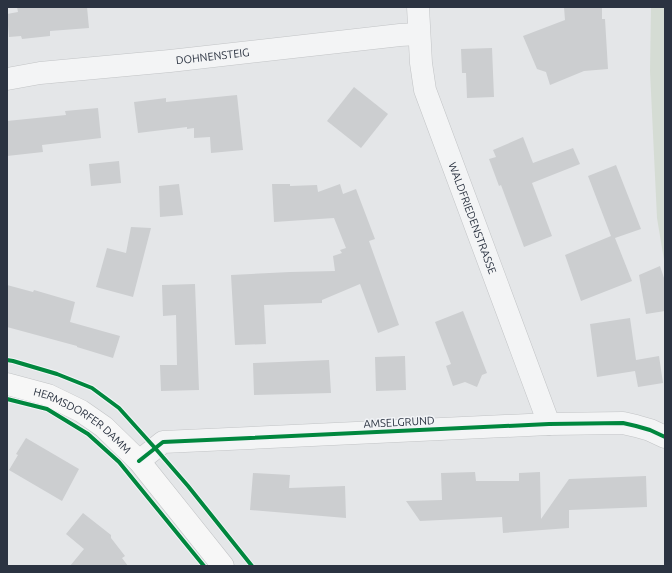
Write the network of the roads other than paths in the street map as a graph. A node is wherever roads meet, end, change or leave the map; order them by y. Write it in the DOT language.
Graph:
graph roads {
  1 [pos="418,7"];
  2 [pos="419,34"];
  3 [pos="7,79"];
  4 [pos="7,384"];
  5 [pos="549,424"];
  6 [pos="665,437"];
  7 [pos="139,461"];
  8 [pos="223,566"];
  1 -- 2 [label="street, WALDFRIEDENSTRASSE"];
  2 -- 3 [label="street, DOHNENSTEIG"];
  2 -- 5 [label="street, WALDFRIEDENSTRASSE"];
  4 -- 7 [label="main road, HERMSDORFER DAMM"];
  5 -- 6 [label="street, AMSELGRUND"];
  5 -- 7 [label="street, AMSELGRUND"];
  7 -- 8 [label="main road, HERMSDORFER DAMM"];
}
